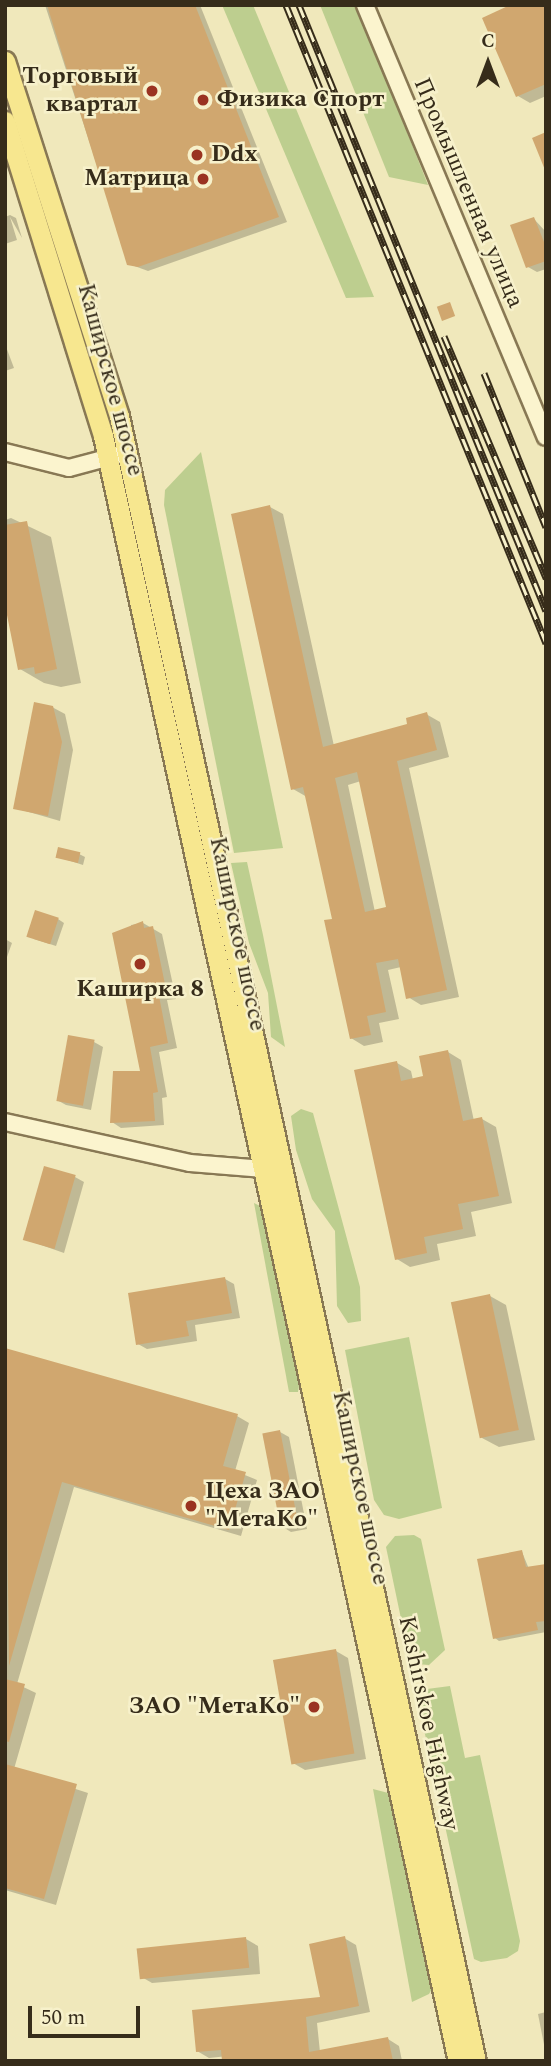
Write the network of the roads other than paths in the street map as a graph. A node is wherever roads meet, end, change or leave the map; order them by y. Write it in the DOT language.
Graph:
graph roads {
  1 [pos="365,5"];
  2 [pos="5,61"];
  3 [pos="5,121"];
  4 [pos="546,437"];
  5 [pos="5,452"];
  6 [pos="117,455"];
  7 [pos="5,1122"];
  8 [pos="264,1169"];
  9 [pos="458,2061"];
  10 [pos="476,2061"];
  1 -- 4 [label="street, Промышленная улица"];
  2 -- 6 [label="main road, Каширское шоссе"];
  3 -- 6 [label="main road, Каширское шоссе"];
  5 -- 6 [label="street"];
  6 -- 8 [label="main road, Каширское шоссе"];
  6 -- 10 [label="main road, Kashirskoe Highway"];
  7 -- 8 [label="street"];
  8 -- 9 [label="main road, Каширское шоссе"];
}
